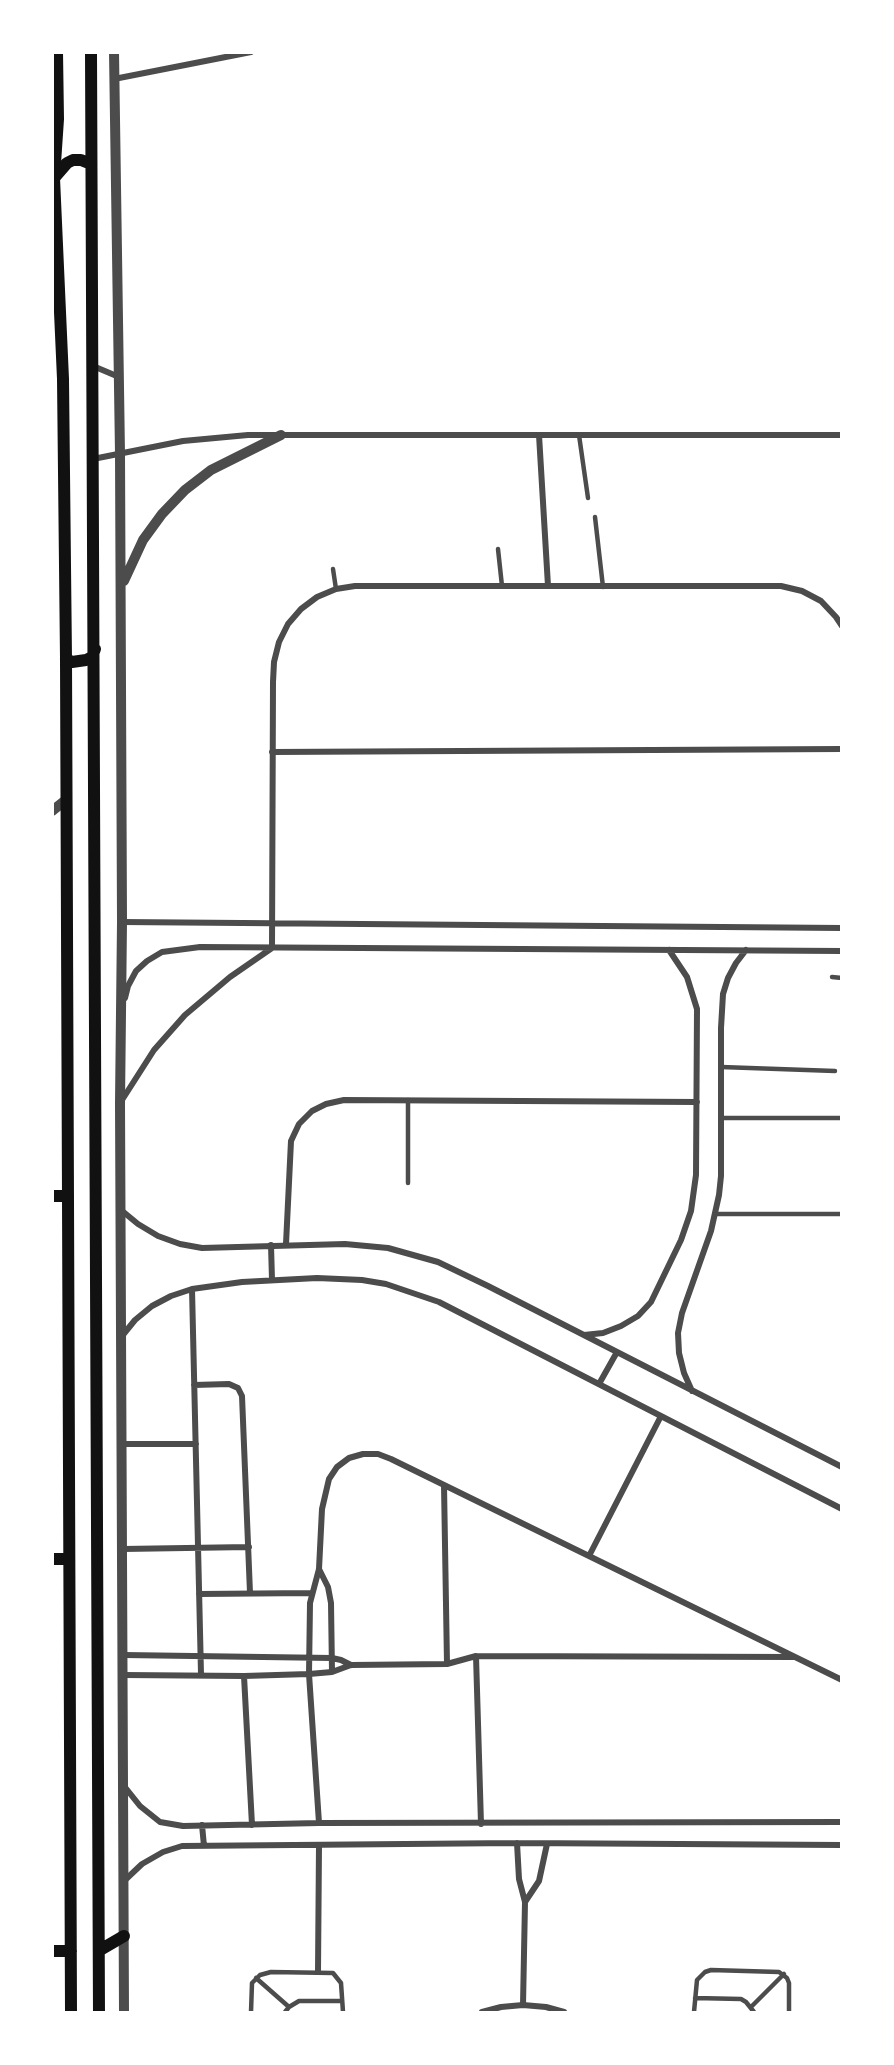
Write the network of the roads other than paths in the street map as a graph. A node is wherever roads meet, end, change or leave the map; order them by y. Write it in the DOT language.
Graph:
graph roads {
  1 [pos="57,52"];
  2 [pos="91,52"];
  3 [pos="114,52"];
  4 [pos="251,52"];
  5 [pos="114,79"];
  6 [pos="91,164"];
  7 [pos="53,177"];
  8 [pos="93,366"];
  9 [pos="119,377"];
  10 [pos="281,435"];
  11 [pos="539,435"];
  12 [pos="579,435"];
  13 [pos="842,435"];
  14 [pos="120,454"];
  15 [pos="93,459"];
  16 [pos="588,498"];
  17 [pos="595,517"];
  18 [pos="498,549"];
  19 [pos="333,569"];
  20 [pos="502,586"];
  21 [pos="548,586"];
  22 [pos="603,587"];
  23 [pos="120,590"];
  24 [pos="336,590"];
  25 [pos="842,626"];
  26 [pos="94,649"];
  27 [pos="66,659"];
  28 [pos="842,749"];
  29 [pos="272,752"];
  30 [pos="67,798"];
  31 [pos="52,811"];
  32 [pos="122,922"];
  33 [pos="272,923"];
  34 [pos="842,928"];
  35 [pos="272,948"];
  36 [pos="669,950"];
  37 [pos="747,950"];
  38 [pos="842,951"];
  39 [pos="832,977"];
  40 [pos="842,978"];
  41 [pos="121,1013"];
  42 [pos="721,1067"];
  43 [pos="835,1071"];
  44 [pos="408,1100"];
  45 [pos="697,1102"];
  46 [pos="120,1103"];
  47 [pos="721,1118"];
  48 [pos="842,1118"];
  49 [pos="408,1183"];
  50 [pos="52,1196"];
  51 [pos="68,1196"];
  52 [pos="121,1210"];
  53 [pos="716,1214"];
  54 [pos="842,1214"];
  55 [pos="286,1244"];
  56 [pos="271,1245"];
  57 [pos="272,1280"];
  58 [pos="192,1289"];
  59 [pos="584,1335"];
  60 [pos="121,1337"];
  61 [pos="617,1352"];
  62 [pos="599,1384"];
  63 [pos="195,1385"];
  64 [pos="693,1391"];
  65 [pos="661,1416"];
  66 [pos="122,1444"];
  67 [pos="196,1444"];
  68 [pos="842,1467"];
  69 [pos="444,1485"];
  70 [pos="842,1509"];
  71 [pos="249,1547"];
  72 [pos="199,1548"];
  73 [pos="123,1549"];
  74 [pos="589,1556"];
  75 [pos="52,1558"];
  76 [pos="69,1558"];
  77 [pos="319,1569"];
  78 [pos="250,1593"];
  79 [pos="312,1593"];
  80 [pos="199,1594"];
  81 [pos="124,1655"];
  82 [pos="201,1656"];
  83 [pos="476,1656"];
  84 [pos="795,1657"];
  85 [pos="310,1658"];
  86 [pos="332,1658"];
  87 [pos="447,1664"];
  88 [pos="351,1665"];
  89 [pos="332,1672"];
  90 [pos="201,1674"];
  91 [pos="309,1674"];
  92 [pos="124,1675"];
  93 [pos="244,1676"];
  94 [pos="842,1680"];
  95 [pos="124,1786"];
  96 [pos="842,1822"];
  97 [pos="319,1823"];
  98 [pos="481,1824"];
  99 [pos="202,1825"];
  100 [pos="252,1825"];
  101 [pos="517,1843"];
  102 [pos="547,1844"];
  103 [pos="319,1845"];
  104 [pos="842,1845"];
  105 [pos="204,1846"];
  106 [pos="124,1881"];
  107 [pos="525,1902"];
  108 [pos="124,1936"];
  109 [pos="71,1950"];
  110 [pos="100,1950"];
  111 [pos="52,1951"];
  112 [pos="318,1972"];
  113 [pos="784,1974"];
  114 [pos="256,1978"];
  115 [pos="695,1998"];
  116 [pos="342,2001"];
  117 [pos="523,2005"];
  118 [pos="289,2007"];
  119 [pos="751,2007"];
  120 [pos="99,2009"];
  121 [pos="501,2010"];
  122 [pos="71,2013"];
  123 [pos="111,2013"];
  124 [pos="124,2013"];
  125 [pos="251,2013"];
  126 [pos="285,2013"];
  127 [pos="343,2013"];
  128 [pos="482,2013"];
  129 [pos="564,2013"];
  130 [pos="694,2013"];
  131 [pos="754,2013"];
  132 [pos="789,2013"];
  1 -- 7 [label="main road"];
  2 -- 6 [label="main road"];
  3 -- 5 [label="street"];
  4 -- 5 [label="street"];
  5 -- 9 [label="street"];
  6 -- 7 [label="main road"];
  6 -- 8 [label="main road"];
  7 -- 27 [label="main road"];
  8 -- 9 [label="street"];
  8 -- 15 [label="main road"];
  9 -- 14 [label="street"];
  10 -- 11 [label="street"];
  10 -- 14 [label="street"];
  10 -- 23 [label="street"];
  11 -- 12 [label="street"];
  11 -- 21 [label="street"];
  12 -- 13 [label="street"];
  12 -- 16 [label="lane"];
  14 -- 15 [label="street"];
  14 -- 23 [label="street"];
  15 -- 26 [label="main road"];
  17 -- 22 [label="lane"];
  18 -- 20 [label="lane"];
  19 -- 24 [label="lane"];
  20 -- 21 [label="street"];
  20 -- 24 [label="street"];
  21 -- 22 [label="street"];
  22 -- 25 [label="street"];
  23 -- 32 [label="street"];
  24 -- 29 [label="street"];
  26 -- 27 [label="main road"];
  26 -- 110 [label="main road"];
  27 -- 30 [label="main road"];
  28 -- 29 [label="street"];
  29 -- 33 [label="street"];
  30 -- 31 [label="street"];
  30 -- 51 [label="main road"];
  32 -- 33 [label="street"];
  32 -- 41 [label="street"];
  33 -- 34 [label="street"];
  33 -- 35 [label="street"];
  35 -- 36 [label="street"];
  35 -- 41 [label="street"];
  35 -- 46 [label="street"];
  36 -- 37 [label="street"];
  36 -- 45 [label="street"];
  37 -- 38 [label="street"];
  37 -- 42 [label="street"];
  39 -- 40 [label="lane"];
  41 -- 46 [label="street"];
  42 -- 43 [label="lane"];
  42 -- 47 [label="street"];
  44 -- 45 [label="street"];
  44 -- 49 [label="lane"];
  44 -- 55 [label="street"];
  45 -- 59 [label="street"];
  46 -- 52 [label="street"];
  47 -- 48 [label="lane"];
  47 -- 53 [label="street"];
  50 -- 51 [label="main road"];
  51 -- 76 [label="main road"];
  52 -- 56 [label="street"];
  52 -- 60 [label="street"];
  53 -- 54 [label="lane"];
  53 -- 64 [label="street"];
  55 -- 56 [label="street"];
  55 -- 59 [label="street"];
  56 -- 57 [label="street"];
  57 -- 58 [label="street"];
  57 -- 62 [label="street"];
  58 -- 60 [label="street"];
  58 -- 63 [label="street"];
  59 -- 61 [label="street"];
  60 -- 66 [label="street"];
  61 -- 62 [label="street"];
  61 -- 64 [label="street"];
  62 -- 65 [label="street"];
  63 -- 67 [label="street"];
  63 -- 71 [label="street"];
  64 -- 68 [label="street"];
  65 -- 70 [label="street"];
  65 -- 74 [label="street"];
  66 -- 67 [label="street"];
  66 -- 73 [label="street"];
  67 -- 72 [label="street"];
  69 -- 74 [label="street"];
  69 -- 77 [label="street"];
  69 -- 87 [label="street"];
  71 -- 72 [label="street"];
  71 -- 78 [label="street"];
  72 -- 73 [label="street"];
  72 -- 80 [label="street"];
  73 -- 81 [label="street"];
  74 -- 84 [label="street"];
  75 -- 76 [label="main road"];
  76 -- 109 [label="main road"];
  77 -- 79 [label="street"];
  77 -- 86 [label="street"];
  78 -- 79 [label="street"];
  78 -- 80 [label="street"];
  79 -- 85 [label="street"];
  80 -- 82 [label="street"];
  81 -- 82 [label="street"];
  81 -- 92 [label="street"];
  82 -- 85 [label="street"];
  82 -- 90 [label="street"];
  83 -- 84 [label="street"];
  83 -- 87 [label="street"];
  83 -- 98 [label="street"];
  84 -- 94 [label="street"];
  85 -- 86 [label="street"];
  85 -- 91 [label="street"];
  86 -- 88 [label="street"];
  86 -- 89 [label="street"];
  87 -- 88 [label="street"];
  88 -- 89 [label="street"];
  89 -- 91 [label="street"];
  90 -- 92 [label="street"];
  90 -- 93 [label="street"];
  91 -- 93 [label="street"];
  91 -- 97 [label="street"];
  92 -- 95 [label="street"];
  93 -- 100 [label="street"];
  95 -- 99 [label="street"];
  95 -- 106 [label="street"];
  96 -- 98 [label="street"];
  97 -- 98 [label="street"];
  97 -- 100 [label="street"];
  99 -- 100 [label="street"];
  99 -- 105 [label="street"];
  101 -- 102 [label="street"];
  101 -- 103 [label="street"];
  101 -- 107 [label="street"];
  102 -- 104 [label="street"];
  102 -- 107 [label="street"];
  103 -- 105 [label="street"];
  103 -- 112 [label="street"];
  105 -- 106 [label="street"];
  106 -- 108 [label="street"];
  107 -- 117 [label="street"];
  108 -- 110 [label="main road"];
  108 -- 124 [label="street"];
  109 -- 111 [label="main road"];
  109 -- 122 [label="main road"];
  110 -- 120 [label="main road"];
  112 -- 114 [label="lane"];
  112 -- 116 [label="lane"];
  113 -- 115 [label="lane"];
  113 -- 119 [label="lane"];
  113 -- 132 [label="lane"];
  114 -- 118 [label="lane"];
  114 -- 125 [label="lane"];
  115 -- 119 [label="lane"];
  115 -- 130 [label="lane"];
  116 -- 118 [label="lane"];
  116 -- 127 [label="lane"];
  117 -- 121 [label="street"];
  117 -- 129 [label="street"];
  118 -- 126 [label="lane"];
  119 -- 131 [label="lane"];
  120 -- 123 [label="main road"];
  121 -- 128 [label="street"];
}
